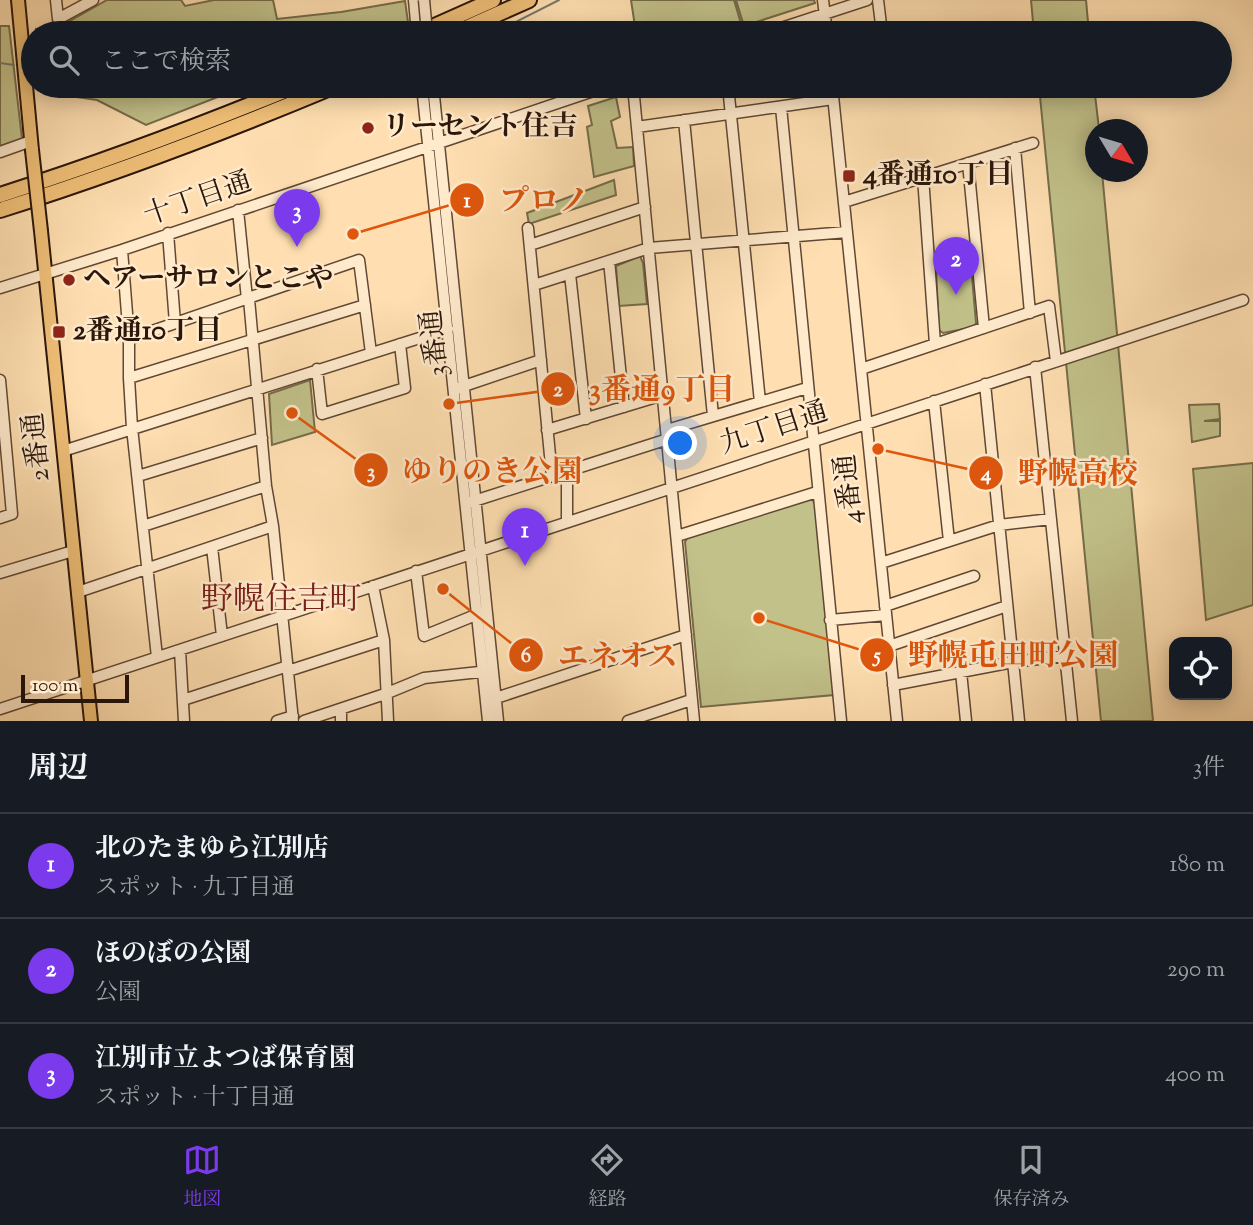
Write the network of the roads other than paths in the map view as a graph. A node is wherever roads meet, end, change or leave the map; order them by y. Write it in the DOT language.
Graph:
graph roads {
  1 [pos="18,0"];
  2 [pos="56,0"];
  3 [pos="93,0"];
  4 [pos="414,0"];
  5 [pos="424,0"];
  6 [pos="493,0"];
  7 [pos="528,0"];
  8 [pos="823,0"];
  9 [pos="867,0"];
  10 [pos="878,0"];
  11 [pos="825,14"];
  12 [pos="417,21"];
  13 [pos="426,21"];
  14 [pos="445,21"];
  15 [pos="482,21"];
  16 [pos="803,21"];
  17 [pos="826,21"];
  18 [pos="881,21"];
  19 [pos="21,31"];
  20 [pos="27,98"];
  21 [pos="267,98"];
  22 [pos="306,98"];
  23 [pos="429,98"];
  24 [pos="572,98"];
  25 [pos="634,98"];
  26 [pos="730,98"];
  27 [pos="834,99"];
  28 [pos="780,107"];
  29 [pos="731,114"];
  30 [pos="684,120"];
  31 [pos="637,127"];
  32 [pos="1033,143"];
  33 [pos="433,145"];
  34 [pos="32,146"];
  35 [pos="1015,148"];
  36 [pos="0,152"];
  37 [pos="968,163"];
  38 [pos="923,177"];
  39 [pos="0,195"];
  40 [pos="844,202"];
  41 [pos="645,207"];
  42 [pos="238,209"];
  43 [pos="0,210"];
  44 [pos="528,228"];
  45 [pos="847,232"];
  46 [pos="168,233"];
  47 [pos="793,236"];
  48 [pos="745,240"];
  49 [pos="696,244"];
  50 [pos="530,245"];
  51 [pos="649,248"];
  52 [pos="122,250"];
  53 [pos="609,261"];
  54 [pos="45,273"];
  55 [pos="570,274"];
  56 [pos="534,285"];
  57 [pos="0,288"];
  58 [pos="248,299"];
  59 [pos="1243,300"];
  60 [pos="365,306"];
  61 [pos="1030,313"];
  62 [pos="175,323"];
  63 [pos="984,328"];
  64 [pos="448,329"];
  65 [pos="130,339"];
  66 [pos="253,341"];
  67 [pos="400,344"];
  68 [pos="935,344"];
  69 [pos="371,353"];
  70 [pos="541,360"];
  71 [pos="1056,361"];
  72 [pos="1035,368"];
  73 [pos="317,369"];
  74 [pos="861,369"];
  75 [pos="129,378"];
  76 [pos="0,380"];
  77 [pos="985,384"];
  78 [pos="257,388"];
  79 [pos="458,388"];
  80 [pos="807,388"];
  81 [pos="663,395"];
  82 [pos="934,401"];
  83 [pos="761,402"];
  84 [pos="624,407"];
  85 [pos="713,416"];
  86 [pos="586,419"];
  87 [pos="866,422"];
  88 [pos="132,428"];
  89 [pos="547,430"];
  90 [pos="667,435"];
  91 [pos="262,438"];
  92 [pos="812,440"];
  93 [pos="63,451"];
  94 [pos="567,473"];
  95 [pos="138,476"];
  96 [pos="552,477"];
  97 [pos="266,486"];
  98 [pos="672,486"];
  99 [pos="817,492"];
  100 [pos="470,502"];
  101 [pos="0,518"];
  102 [pos="1051,519"];
  103 [pos="567,522"];
  104 [pos="999,525"];
  105 [pos="144,526"];
  106 [pos="273,526"];
  107 [pos="677,536"];
  108 [pos="949,541"];
  109 [pos="212,547"];
  110 [pos="73,551"];
  111 [pos="476,552"];
  112 [pos="881,563"];
  113 [pos="148,568"];
  114 [pos="416,572"];
  115 [pos="0,573"];
  116 [pos="974,576"];
  117 [pos="373,586"];
  118 [pos="78,592"];
  119 [pos="1007,606"];
  120 [pos="886,610"];
  121 [pos="482,613"];
  122 [pos="283,616"];
  123 [pos="831,621"];
  124 [pos="685,635"];
  125 [pos="222,636"];
  126 [pos="384,640"];
  127 [pos="889,646"];
  128 [pos="180,650"];
  129 [pos="1065,656"];
  130 [pos="158,657"];
  131 [pos="1013,662"];
  132 [pos="288,669"];
  133 [pos="488,671"];
  134 [pos="961,672"];
  135 [pos="87,681"];
  136 [pos="893,685"];
  137 [pos="385,694"];
  138 [pos="183,700"];
  139 [pos="491,700"];
  140 [pos="691,700"];
  141 [pos="0,709"];
  142 [pos="341,709"];
  143 [pos="293,719"];
  144 [pos="91,721"];
  145 [pos="184,721"];
  146 [pos="277,721"];
  147 [pos="304,721"];
  148 [pos="341,721"];
  149 [pos="388,721"];
  150 [pos="488,721"];
  151 [pos="498,721"];
  152 [pos="628,721"];
  153 [pos="694,721"];
  154 [pos="840,721"];
  155 [pos="897,721"];
  156 [pos="966,721"];
  157 [pos="1019,721"];
  158 [pos="1072,721"];
  1 -- 19 [label="main road, 2番通"];
  2 -- 3 [label="street"];
  4 -- 12 [label="street"];
  5 -- 13 [label="street, bridge"];
  6 -- 14 [label="highway"];
  7 -- 15 [label="highway"];
  8 -- 11 [label="street"];
  9 -- 11 [label="street"];
  10 -- 18 [label="street"];
  11 -- 16 [label="street"];
  11 -- 17 [label="street"];
  20 -- 34 [label="main road, 2番通"];
  21 -- 39 [label="highway"];
  22 -- 43 [label="highway"];
  23 -- 33 [label="street, 3番通"];
  24 -- 33 [label="street, 十丁目通"];
  25 -- 31 [label="street"];
  26 -- 29 [label="street"];
  27 -- 28 [label="street"];
  27 -- 40 [label="street, 4番通"];
  28 -- 29 [label="street"];
  28 -- 47 [label="street"];
  29 -- 30 [label="street"];
  29 -- 48 [label="street"];
  30 -- 31 [label="street"];
  30 -- 49 [label="street"];
  31 -- 41 [label="street"];
  32 -- 35 [label="street"];
  33 -- 42 [label="street, 十丁目通"];
  33 -- 64 [label="street, 3番通"];
  33 -- 79 [label="street, 3番通"];
  34 -- 36 [label="street"];
  34 -- 54 [label="main road, 2番通, bridge"];
  35 -- 37 [label="street"];
  35 -- 61 [label="street"];
  37 -- 38 [label="street"];
  37 -- 63 [label="street"];
  38 -- 40 [label="street"];
  38 -- 68 [label="street"];
  40 -- 45 [label="street, 4番通"];
  41 -- 50 [label="street"];
  41 -- 51 [label="street"];
  42 -- 46 [label="street, 十丁目通"];
  42 -- 58 [label="street"];
  44 -- 50 [label="street"];
  45 -- 47 [label="street"];
  45 -- 74 [label="street, 4番通"];
  46 -- 52 [label="street, 十丁目通"];
  46 -- 62 [label="street"];
  47 -- 48 [label="street"];
  47 -- 80 [label="street"];
  48 -- 49 [label="street"];
  48 -- 83 [label="street"];
  49 -- 51 [label="street"];
  49 -- 85 [label="street"];
  50 -- 56 [label="street"];
  51 -- 53 [label="street"];
  51 -- 81 [label="street"];
  52 -- 54 [label="street, 十丁目通"];
  52 -- 65 [label="street"];
  53 -- 55 [label="street"];
  53 -- 84 [label="street"];
  54 -- 57 [label="street, 十丁目通"];
  54 -- 93 [label="main road, 2番通"];
  55 -- 56 [label="street"];
  55 -- 86 [label="street"];
  56 -- 70 [label="street"];
  58 -- 60 [label="street"];
  58 -- 62 [label="street"];
  58 -- 66 [label="street"];
  59 -- 71 [label="street, 九丁目通"];
  60 -- 66 [label="street"];
  60 -- 69 [label="street"];
  61 -- 63 [label="street"];
  61 -- 71 [label="street"];
  62 -- 65 [label="street"];
  63 -- 68 [label="street"];
  64 -- 67 [label="street"];
  64 -- 79 [label="street, 3番通"];
  65 -- 75 [label="street"];
  66 -- 75 [label="street"];
  66 -- 78 [label="street"];
  67 -- 69 [label="street"];
  67 -- 73 [label="street"];
  68 -- 74 [label="street"];
  69 -- 73 [label="street"];
  70 -- 79 [label="street"];
  70 -- 89 [label="street"];
  71 -- 72 [label="street, 九丁目通"];
  72 -- 77 [label="street, 九丁目通"];
  72 -- 102 [label="street"];
  73 -- 78 [label="street"];
  74 -- 87 [label="street, 4番通"];
  75 -- 88 [label="street"];
  76 -- 101 [label="street"];
  77 -- 82 [label="street, 九丁目通"];
  77 -- 104 [label="street"];
  78 -- 88 [label="street"];
  78 -- 91 [label="street"];
  79 -- 100 [label="street, 3番通"];
  80 -- 83 [label="street"];
  80 -- 92 [label="street"];
  81 -- 84 [label="street"];
  81 -- 90 [label="street"];
  82 -- 87 [label="street, 九丁目通"];
  82 -- 108 [label="street"];
  83 -- 85 [label="street"];
  84 -- 86 [label="street"];
  85 -- 90 [label="street"];
  86 -- 89 [label="street"];
  87 -- 92 [label="street, 九丁目通"];
  87 -- 112 [label="street, 4番通"];
  88 -- 93 [label="street"];
  88 -- 95 [label="street"];
  89 -- 96 [label="street"];
  90 -- 94 [label="street"];
  90 -- 98 [label="street"];
  91 -- 95 [label="street"];
  91 -- 97 [label="street"];
  92 -- 98 [label="street, 九丁目通"];
  92 -- 99 [label="street"];
  93 -- 110 [label="main road, 2番通"];
  94 -- 96 [label="street"];
  94 -- 103 [label="street"];
  95 -- 105 [label="street"];
  96 -- 100 [label="street"];
  97 -- 105 [label="street"];
  97 -- 106 [label="street"];
  98 -- 103 [label="street, 九丁目通"];
  98 -- 107 [label="street"];
  99 -- 107 [label="street"];
  99 -- 123 [label="street"];
  100 -- 111 [label="street, 3番通"];
  102 -- 104 [label="street"];
  102 -- 129 [label="street"];
  103 -- 111 [label="street, 九丁目通"];
  104 -- 108 [label="street"];
  104 -- 119 [label="street"];
  105 -- 113 [label="street"];
  106 -- 109 [label="street"];
  106 -- 122 [label="street"];
  107 -- 124 [label="street"];
  108 -- 112 [label="street"];
  109 -- 113 [label="street"];
  109 -- 125 [label="street"];
  110 -- 115 [label="street"];
  110 -- 118 [label="main road, 2番通"];
  111 -- 114 [label="street, 九丁目通"];
  111 -- 121 [label="street, 3番通"];
  112 -- 120 [label="street, 4番通"];
  113 -- 118 [label="street"];
  113 -- 130 [label="street"];
  114 -- 117 [label="street, 九丁目通"];
  114 -- 121 [label="street"];
  116 -- 120 [label="street"];
  117 -- 122 [label="street, 九丁目通"];
  117 -- 126 [label="street"];
  118 -- 135 [label="main road, 2番通"];
  119 -- 127 [label="street"];
  119 -- 131 [label="street"];
  120 -- 123 [label="street"];
  120 -- 127 [label="street, 4番通"];
  121 -- 133 [label="street, 3番通"];
  122 -- 125 [label="street, 九丁目通"];
  122 -- 132 [label="street"];
  123 -- 154 [label="street"];
  124 -- 139 [label="street"];
  124 -- 140 [label="street"];
  125 -- 128 [label="street, 九丁目通"];
  126 -- 132 [label="street"];
  126 -- 137 [label="street"];
  127 -- 136 [label="street, 4番通"];
  128 -- 130 [label="street, 九丁目通"];
  128 -- 138 [label="street"];
  129 -- 131 [label="street"];
  129 -- 158 [label="street"];
  130 -- 135 [label="street, 九丁目通"];
  131 -- 134 [label="street"];
  131 -- 157 [label="street"];
  132 -- 138 [label="street"];
  132 -- 143 [label="street"];
  133 -- 137 [label="street"];
  133 -- 139 [label="street, 3番通"];
  134 -- 136 [label="street"];
  134 -- 156 [label="street"];
  135 -- 141 [label="street, 九丁目通"];
  135 -- 144 [label="main road, 2番通"];
  136 -- 155 [label="street, 4番通"];
  137 -- 142 [label="street"];
  137 -- 149 [label="street"];
  138 -- 145 [label="street"];
  139 -- 150 [label="street, 3番通"];
  139 -- 151 [label="street, 3番通"];
  140 -- 152 [label="street"];
  140 -- 153 [label="street"];
  142 -- 147 [label="street"];
  142 -- 148 [label="street"];
  143 -- 146 [label="street"];
}
